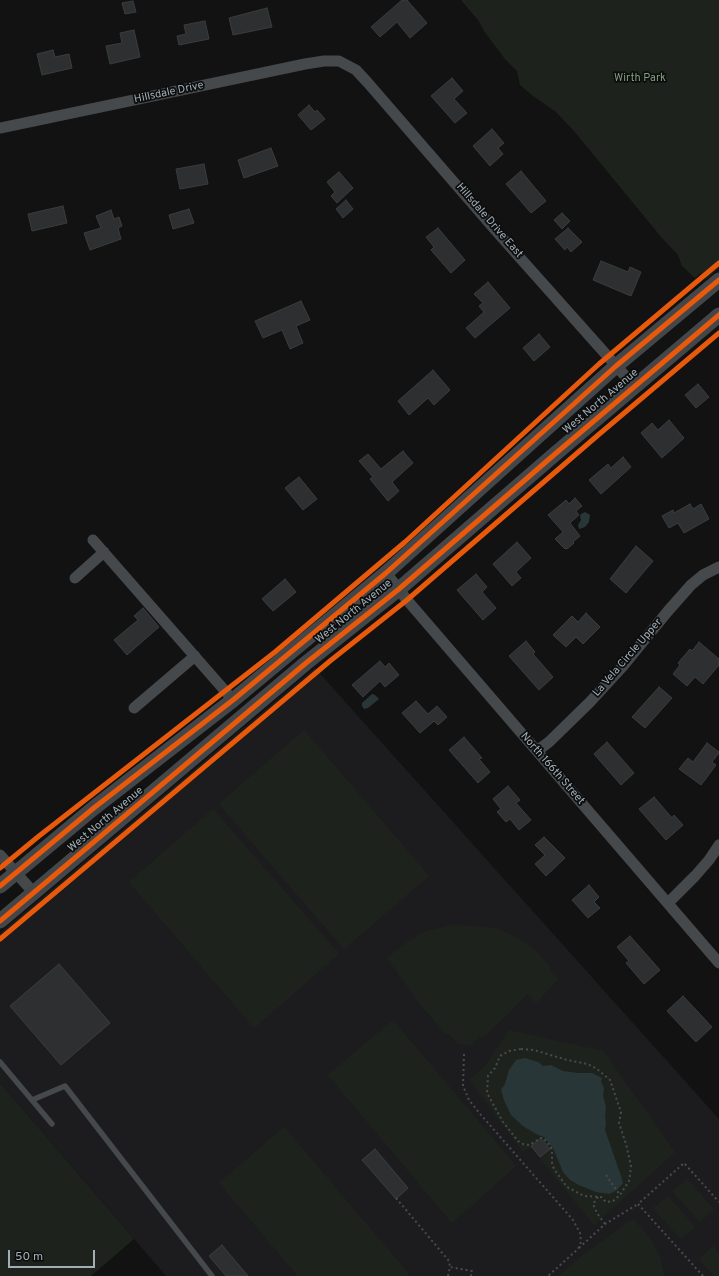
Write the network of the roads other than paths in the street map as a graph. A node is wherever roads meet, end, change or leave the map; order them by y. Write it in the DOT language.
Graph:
graph roads {
  1 [pos="339,61"];
  2 [pos="0,128"];
  3 [pos="719,280"];
  4 [pos="719,316"];
  5 [pos="616,366"];
  6 [pos="635,387"];
  7 [pos="94,540"];
  8 [pos="104,552"];
  9 [pos="719,567"];
  10 [pos="386,573"];
  11 [pos="75,578"];
  12 [pos="399,589"];
  13 [pos="194,656"];
  14 [pos="233,700"];
  15 [pos="134,708"];
  16 [pos="537,751"];
  17 [pos="719,845"];
  18 [pos="0,854"];
  19 [pos="16,872"];
  20 [pos="0,886"];
  21 [pos="34,893"];
  22 [pos="668,902"];
  23 [pos="0,921"];
  24 [pos="719,963"];
  25 [pos="0,1062"];
  26 [pos="32,1100"];
  27 [pos="52,1124"];
  28 [pos="212,1276"];
  1 -- 2 [label="street, Hillsdale Drive"];
  1 -- 5 [label="street, Hillsdale Drive East"];
  3 -- 5 [label="main road, West North Avenue"];
  4 -- 6 [label="main road, West North Avenue"];
  5 -- 6 [label="street, Hillsdale Drive East"];
  5 -- 10 [label="main road, West North Avenue"];
  6 -- 12 [label="main road, West North Avenue"];
  7 -- 8 [label="street"];
  8 -- 11 [label="street"];
  8 -- 13 [label="street"];
  9 -- 16 [label="street, La Vela Circle Upper"];
  10 -- 12 [label="street, North 166th Street"];
  10 -- 14 [label="main road, West North Avenue"];
  12 -- 16 [label="street, North 166th Street"];
  12 -- 21 [label="main road, West North Avenue"];
  13 -- 14 [label="street"];
  13 -- 15 [label="street"];
  14 -- 19 [label="main road, West North Avenue"];
  16 -- 22 [label="street, North 166th Street"];
  17 -- 22 [label="street"];
  18 -- 19 [label="street"];
  19 -- 20 [label="main road, West North Avenue"];
  19 -- 21 [label="street"];
  21 -- 23 [label="main road, West North Avenue"];
  22 -- 24 [label="street, North 166th Street"];
  25 -- 26 [label="lane"];
  26 -- 27 [label="lane"];
  26 -- 28 [label="lane"];
}
